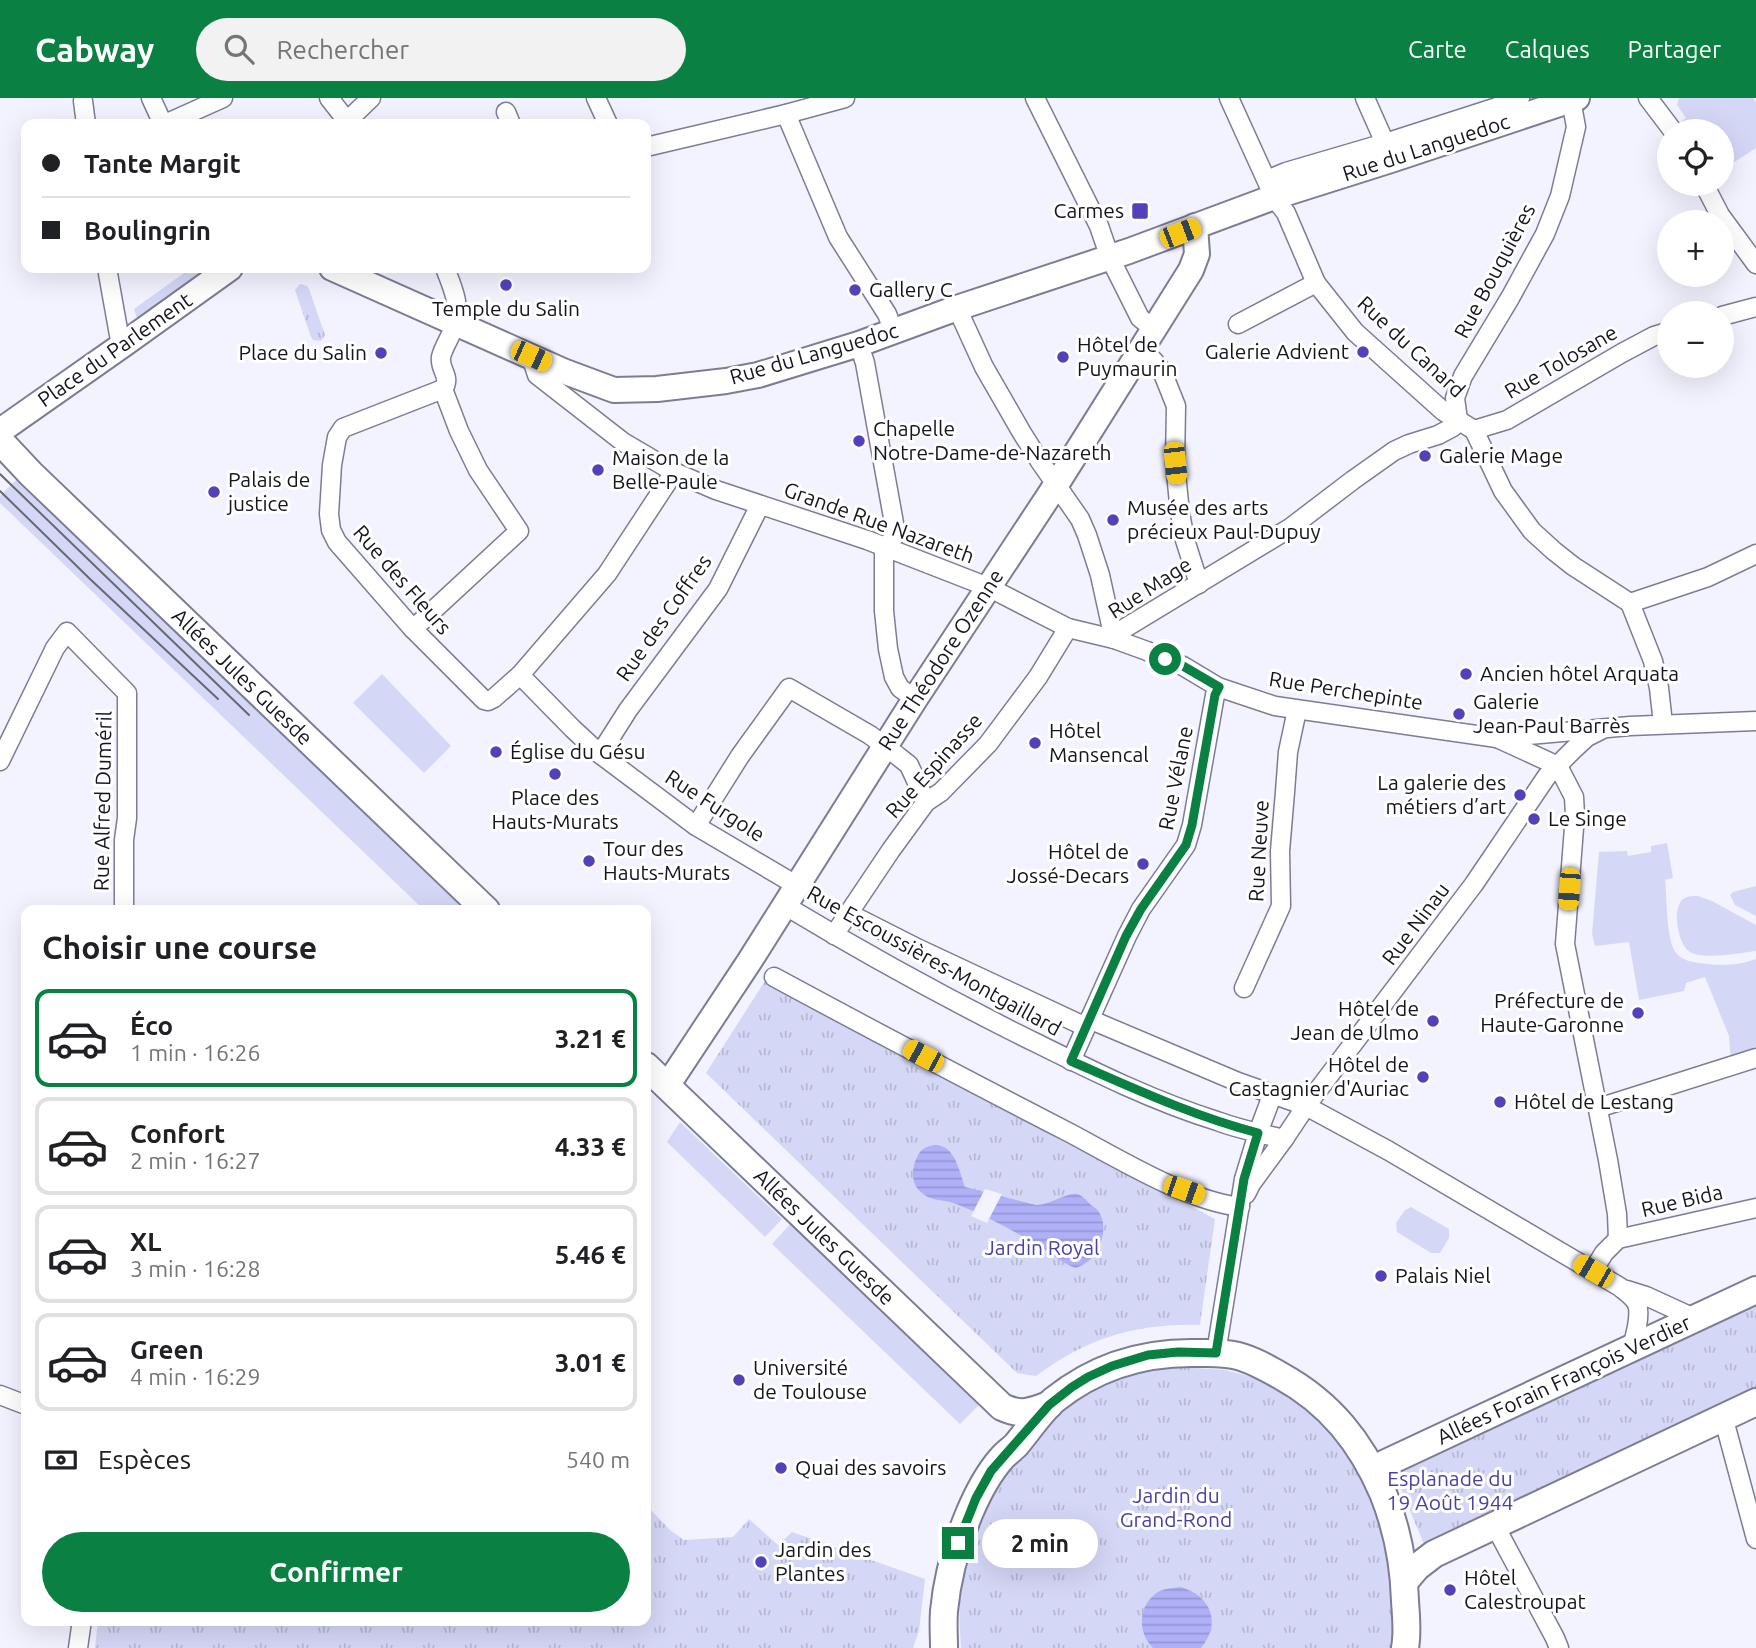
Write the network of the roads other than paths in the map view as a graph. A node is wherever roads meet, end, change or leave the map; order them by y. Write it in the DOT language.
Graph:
graph roads {
  1 [pos="151,98"];
  2 [pos="223,98"];
  3 [pos="330,98"];
  4 [pos="371,98"];
  5 [pos="596,98"];
  6 [pos="845,98"];
  7 [pos="1035,98"];
  8 [pos="1229,98"];
  9 [pos="1365,98"];
  10 [pos="1520,98"];
  11 [pos="1648,98"];
  12 [pos="1574,99"];
  13 [pos="83,101"];
  14 [pos="786,114"];
  15 [pos="85,119"];
  16 [pos="162,119"];
  17 [pos="175,119"];
  18 [pos="344,119"];
  19 [pos="349,119"];
  20 [pos="606,119"];
  21 [pos="1664,119"];
  22 [pos="1385,143"];
  23 [pos="651,146"];
  24 [pos="1270,188"];
  25 [pos="1710,196"];
  26 [pos="1195,226"];
  27 [pos="1110,258"];
  28 [pos="1756,264"];
  29 [pos="108,273"];
  30 [pos="222,273"];
  31 [pos="343,273"];
  32 [pos="447,273"];
  33 [pos="1316,283"];
  34 [pos="1756,307"];
  35 [pos="957,308"];
  36 [pos="1734,313"];
  37 [pos="456,322"];
  38 [pos="1238,324"];
  39 [pos="1154,329"];
  40 [pos="894,332"];
  41 [pos="1657,335"];
  42 [pos="124,344"];
  43 [pos="859,344"];
  44 [pos="1139,352"];
  45 [pos="531,356"];
  46 [pos="443,389"];
  47 [pos="1458,420"];
  48 [pos="1474,430"];
  49 [pos="0,431"];
  50 [pos="0,442"];
  51 [pos="674,472"];
  52 [pos="1056,485"];
  53 [pos="760,505"];
  54 [pos="886,547"];
  55 [pos="1756,554"];
  56 [pos="1199,584"];
  57 [pos="988,587"];
  58 [pos="1630,603"];
  59 [pos="1141,620"];
  60 [pos="1068,628"];
  61 [pos="412,629"];
  62 [pos="1114,639"];
  63 [pos="1147,651"];
  64 [pos="520,675"];
  65 [pos="1219,687"];
  66 [pos="915,699"];
  67 [pos="1297,710"];
  68 [pos="1756,720"];
  69 [pos="1663,724"];
  70 [pos="1604,729"];
  71 [pos="1497,738"];
  72 [pos="885,746"];
  73 [pos="600,754"];
  74 [pos="0,761"];
  75 [pos="1558,766"];
  76 [pos="926,802"];
  77 [pos="696,826"];
  78 [pos="790,895"];
  79 [pos="124,905"];
  80 [pos="481,905"];
  81 [pos="848,913"];
  82 [pos="834,935"];
  83 [pos="774,977"];
  84 [pos="1244,988"];
  85 [pos="1088,1023"];
  86 [pos="1756,1058"];
  87 [pos="1071,1061"];
  88 [pos="651,1071"];
  89 [pos="667,1086"];
  90 [pos="1273,1093"];
  91 [pos="1306,1106"];
  92 [pos="1598,1108"];
  93 [pos="1258,1133"];
  94 [pos="1284,1139"];
  95 [pos="1240,1207"];
  96 [pos="1756,1208"];
  97 [pos="1618,1239"];
  98 [pos="1593,1271"];
  99 [pos="1620,1287"];
  100 [pos="1756,1290"];
  101 [pos="1694,1318"];
  102 [pos="1631,1349"];
  103 [pos="1216,1353"];
  104 [pos="0,1395"];
  105 [pos="1756,1402"];
  106 [pos="21,1403"];
  107 [pos="1049,1405"];
  108 [pos="1002,1408"];
  109 [pos="1722,1419"];
  110 [pos="1002,1458"];
  111 [pos="1373,1469"];
  112 [pos="1494,1524"];
  113 [pos="1756,1539"];
  114 [pos="1405,1581"];
  115 [pos="81,1626"];
  116 [pos="78,1648"];
  117 [pos="944,1648"];
  118 [pos="1405,1648"];
  119 [pos="1559,1648"];
  1 -- 16 [label="street"];
  2 -- 17 [label="street"];
  3 -- 18 [label="street"];
  4 -- 19 [label="street"];
  5 -- 20 [label="street"];
  6 -- 14 [label="street"];
  7 -- 27 [label="street"];
  8 -- 24 [label="street, Rue du Canard"];
  9 -- 22 [label="street"];
  10 -- 22 [label="street, Rue du Languedoc"];
  11 -- 21 [label="street"];
  12 -- 24 [label="street, Rue du Languedoc"];
  12 -- 47 [label="street, Rue Bouquières"];
  13 -- 15 [label="street"];
  14 -- 23 [label="street"];
  14 -- 40 [label="street"];
  22 -- 24 [label="street, Rue du Languedoc"];
  24 -- 26 [label="street, Rue du Languedoc"];
  24 -- 33 [label="street, Rue du Canard"];
  25 -- 28 [label="street"];
  26 -- 27 [label="street, Rue du Languedoc"];
  26 -- 39 [label="street, Rue Théodore Ozenne"];
  27 -- 35 [label="street, Rue du Languedoc"];
  27 -- 39 [label="street"];
  29 -- 42 [label="street"];
  30 -- 42 [label="street, Place du Parlement"];
  31 -- 37 [label="street, Rue du Languedoc"];
  32 -- 37 [label="street"];
  33 -- 38 [label="street"];
  33 -- 47 [label="street, Rue du Canard"];
  34 -- 36 [label="street"];
  35 -- 40 [label="street, Rue du Languedoc"];
  35 -- 52 [label="street"];
  37 -- 45 [label="street, Rue du Languedoc"];
  37 -- 46 [label="street"];
  39 -- 44 [label="street, Rue Théodore Ozenne"];
  40 -- 43 [label="street, Rue du Languedoc"];
  41 -- 48 [label="street, Rue Tolosane"];
  42 -- 49 [label="street, Place du Parlement"];
  43 -- 45 [label="street, Rue du Languedoc"];
  43 -- 54 [label="street"];
  44 -- 52 [label="street, Rue Théodore Ozenne"];
  44 -- 56 [label="street"];
  45 -- 51 [label="street, Grande Rue Nazareth"];
  46 -- 61 [label="street"];
  46 -- 61 [label="street, Rue des Fleurs"];
  47 -- 48 [label="street, Rue du Canard"];
  47 -- 56 [label="street, Rue Mage"];
  48 -- 58 [label="street"];
  50 -- 80 [label="main road, Allées Jules Guesde"];
  51 -- 53 [label="street, Grande Rue Nazareth"];
  51 -- 64 [label="street"];
  52 -- 57 [label="street, Rue Théodore Ozenne"];
  52 -- 62 [label="street"];
  53 -- 54 [label="street, Grande Rue Nazareth"];
  53 -- 73 [label="street, Rue des Coffres"];
  54 -- 57 [label="street, Grande Rue Nazareth"];
  54 -- 66 [label="street"];
  55 -- 58 [label="street"];
  56 -- 59 [label="street, Rue Mage"];
  57 -- 60 [label="street, Grande Rue Nazareth"];
  57 -- 66 [label="street, Rue Théodore Ozenne"];
  58 -- 69 [label="street"];
  59 -- 62 [label="street, Rue Mage"];
  59 -- 63 [label="street"];
  60 -- 62 [label="street, Grande Rue Nazareth"];
  60 -- 76 [label="street, Rue Espinasse"];
  61 -- 64 [label="street, Rue des Fleurs"];
  62 -- 63 [label="street, Grande Rue Nazareth"];
  63 -- 65 [label="street, Rue Perchepinte"];
  64 -- 73 [label="street, Rue Furgole"];
  65 -- 67 [label="street, Rue Perchepinte"];
  65 -- 85 [label="street, Rue Vélane"];
  66 -- 72 [label="street, Rue Théodore Ozenne"];
  67 -- 71 [label="street, Rue Perchepinte"];
  67 -- 84 [label="street, Rue Neuve"];
  68 -- 69 [label="street"];
  69 -- 70 [label="street"];
  70 -- 71 [label="street"];
  70 -- 75 [label="street, Rue Ninau"];
  71 -- 75 [label="street"];
  72 -- 76 [label="street"];
  72 -- 77 [label="street"];
  72 -- 78 [label="street, Rue Théodore Ozenne"];
  73 -- 77 [label="street, Rue Furgole"];
  74 -- 79 [label="street, Rue Alfred Duméril"];
  75 -- 91 [label="street, Rue Ninau"];
  75 -- 92 [label="street"];
  76 -- 81 [label="street, Rue Espinasse"];
  77 -- 78 [label="street, Rue Furgole"];
  78 -- 82 [label="street, Rue Escoussières-Montgaillard"];
  78 -- 89 [label="street, Rue Théodore Ozenne"];
  81 -- 82 [label="street, Rue Espinasse"];
  81 -- 85 [label="street"];
  82 -- 87 [label="street, Rue Escoussières-Montgaillard"];
  83 -- 95 [label="street"];
  85 -- 87 [label="street, Rue Vélane"];
  85 -- 90 [label="street"];
  86 -- 92 [label="street"];
  87 -- 93 [label="street, Rue Escoussières-Montgaillard"];
  88 -- 89 [label="main road, Allées Jules Guesde"];
  89 -- 108 [label="main road, Allées Jules Guesde"];
  90 -- 91 [label="street"];
  90 -- 93 [label="street"];
  91 -- 94 [label="street, Rue Ninau"];
  91 -- 98 [label="street"];
  92 -- 97 [label="street"];
  93 -- 94 [label="street, Rue Escoussières-Montgaillard"];
  93 -- 95 [label="street"];
  94 -- 95 [label="street, Rue Ninau"];
  95 -- 103 [label="street"];
  96 -- 97 [label="street, Rue Bida"];
  97 -- 98 [label="street"];
  98 -- 99 [label="street"];
  99 -- 101 [label="street"];
  99 -- 102 [label="street"];
  100 -- 101 [label="main road, Allées Forain François Verdier"];
  101 -- 102 [label="main road, Allées Forain François Verdier"];
  102 -- 111 [label="main road, Allées Forain François Verdier"];
  103 -- 107 [label="main road"];
  103 -- 111 [label="main road"];
  104 -- 106 [label="street"];
  105 -- 109 [label="main road"];
  107 -- 108 [label="main road"];
  107 -- 110 [label="main road"];
  108 -- 110 [label="main road"];
  109 -- 112 [label="main road"];
  109 -- 113 [label="street"];
  110 -- 117 [label="main road"];
  111 -- 114 [label="main road"];
  112 -- 114 [label="main road"];
  112 -- 119 [label="street"];
  114 -- 118 [label="main road"];
  115 -- 116 [label="street"];
}
